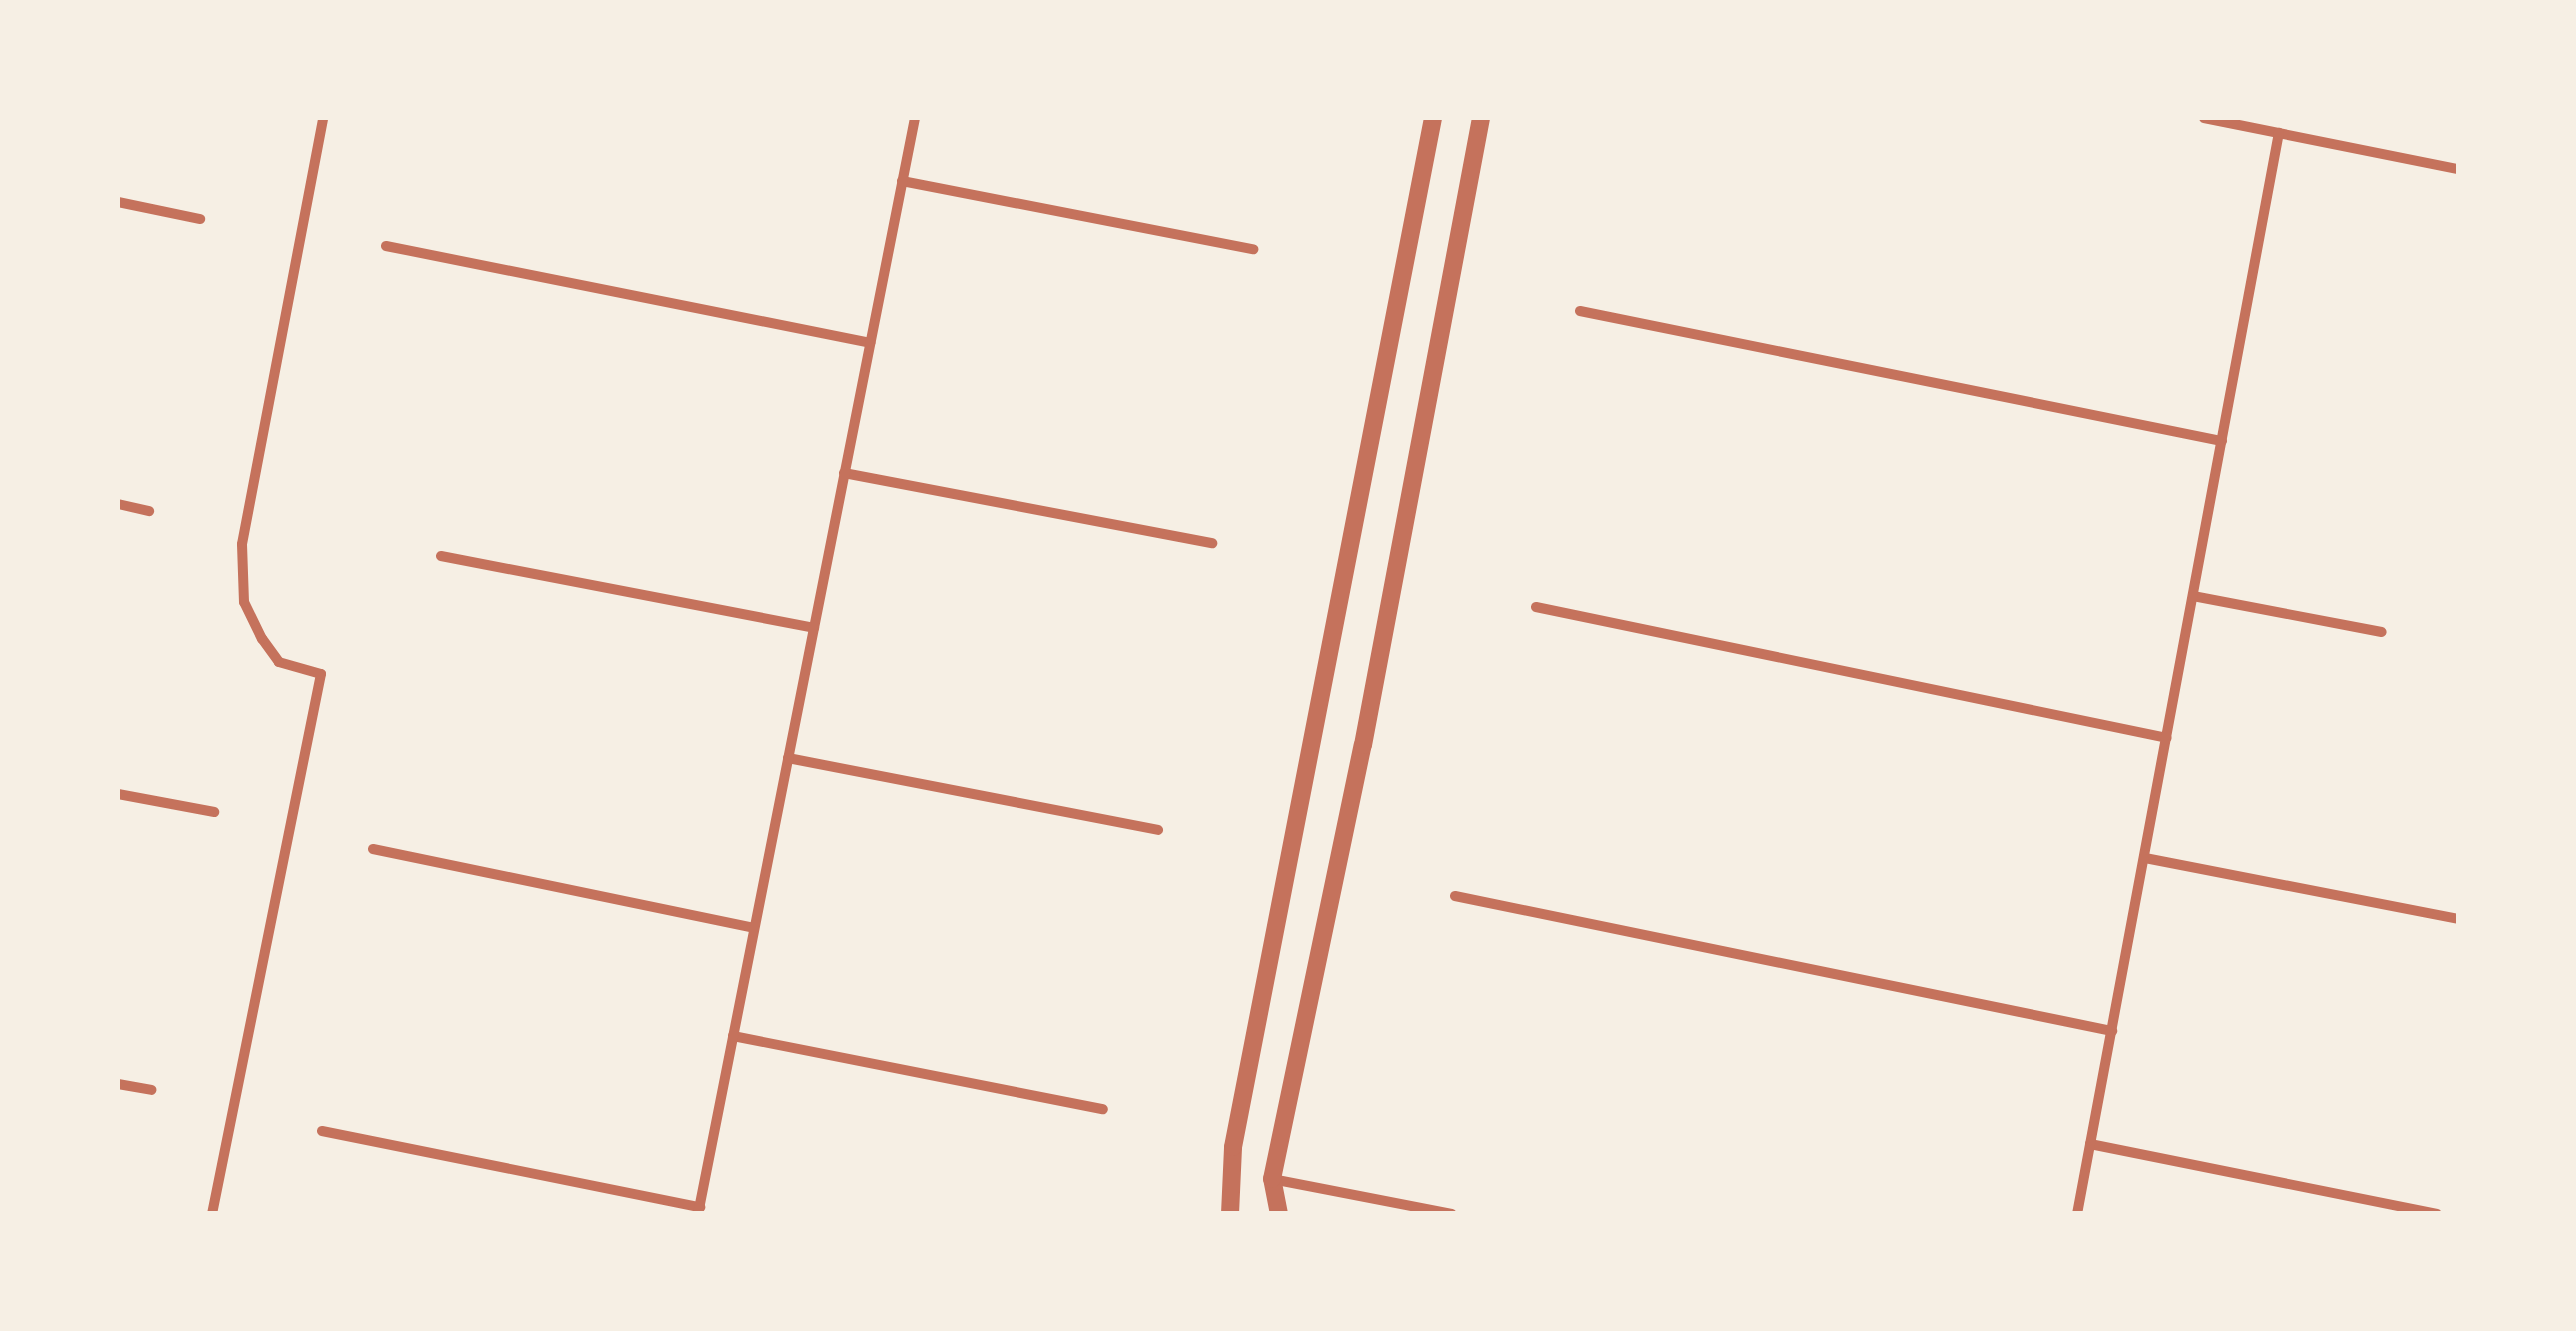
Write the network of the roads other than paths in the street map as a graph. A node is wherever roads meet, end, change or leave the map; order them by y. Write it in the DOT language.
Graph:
graph roads {
  1 [pos="323,118"];
  2 [pos="915,118"];
  3 [pos="1433,118"];
  4 [pos="1480,118"];
  5 [pos="2204,118"];
  6 [pos="2279,133"];
  7 [pos="2458,170"];
  8 [pos="902,181"];
  9 [pos="118,202"];
  10 [pos="200,219"];
  11 [pos="386,246"];
  12 [pos="1253,249"];
  13 [pos="1580,311"];
  14 [pos="870,343"];
  15 [pos="2222,441"];
  16 [pos="844,472"];
  17 [pos="118,504"];
  18 [pos="149,510"];
  19 [pos="1212,543"];
  20 [pos="441,556"];
  21 [pos="2193,596"];
  22 [pos="1536,607"];
  23 [pos="814,628"];
  24 [pos="2382,632"];
  25 [pos="2167,738"];
  26 [pos="788,758"];
  27 [pos="118,794"];
  28 [pos="214,812"];
  29 [pos="1158,830"];
  30 [pos="373,849"];
  31 [pos="2145,858"];
  32 [pos="1454,896"];
  33 [pos="2458,920"];
  34 [pos="754,928"];
  35 [pos="2112,1031"];
  36 [pos="733,1036"];
  37 [pos="118,1084"];
  38 [pos="151,1090"];
  39 [pos="1103,1109"];
  40 [pos="322,1131"];
  41 [pos="2090,1144"];
  42 [pos="1272,1179"];
  43 [pos="699,1210"];
  44 [pos="212,1214"];
  45 [pos="1230,1214"];
  46 [pos="1279,1214"];
  47 [pos="1452,1214"];
  48 [pos="2077,1214"];
  49 [pos="2437,1214"];
  1 -- 44 [label="street"];
  2 -- 8 [label="street"];
  3 -- 45 [label="street"];
  4 -- 42 [label="street"];
  5 -- 6 [label="street"];
  6 -- 7 [label="street"];
  6 -- 15 [label="street"];
  8 -- 12 [label="street"];
  8 -- 14 [label="street"];
  9 -- 10 [label="street"];
  11 -- 14 [label="street"];
  13 -- 15 [label="street"];
  14 -- 16 [label="street"];
  15 -- 21 [label="street"];
  16 -- 19 [label="street"];
  16 -- 23 [label="street"];
  17 -- 18 [label="street"];
  20 -- 23 [label="street"];
  21 -- 24 [label="street"];
  21 -- 25 [label="street"];
  22 -- 25 [label="street"];
  23 -- 26 [label="street"];
  25 -- 31 [label="street"];
  26 -- 29 [label="street"];
  26 -- 34 [label="street"];
  27 -- 28 [label="street"];
  30 -- 34 [label="street"];
  31 -- 33 [label="street"];
  31 -- 35 [label="street"];
  32 -- 35 [label="street"];
  34 -- 36 [label="street"];
  35 -- 41 [label="street"];
  36 -- 39 [label="street"];
  36 -- 43 [label="street"];
  37 -- 38 [label="street"];
  40 -- 43 [label="street"];
  41 -- 48 [label="street"];
  41 -- 49 [label="street"];
  42 -- 46 [label="street"];
  42 -- 47 [label="street"];
}
